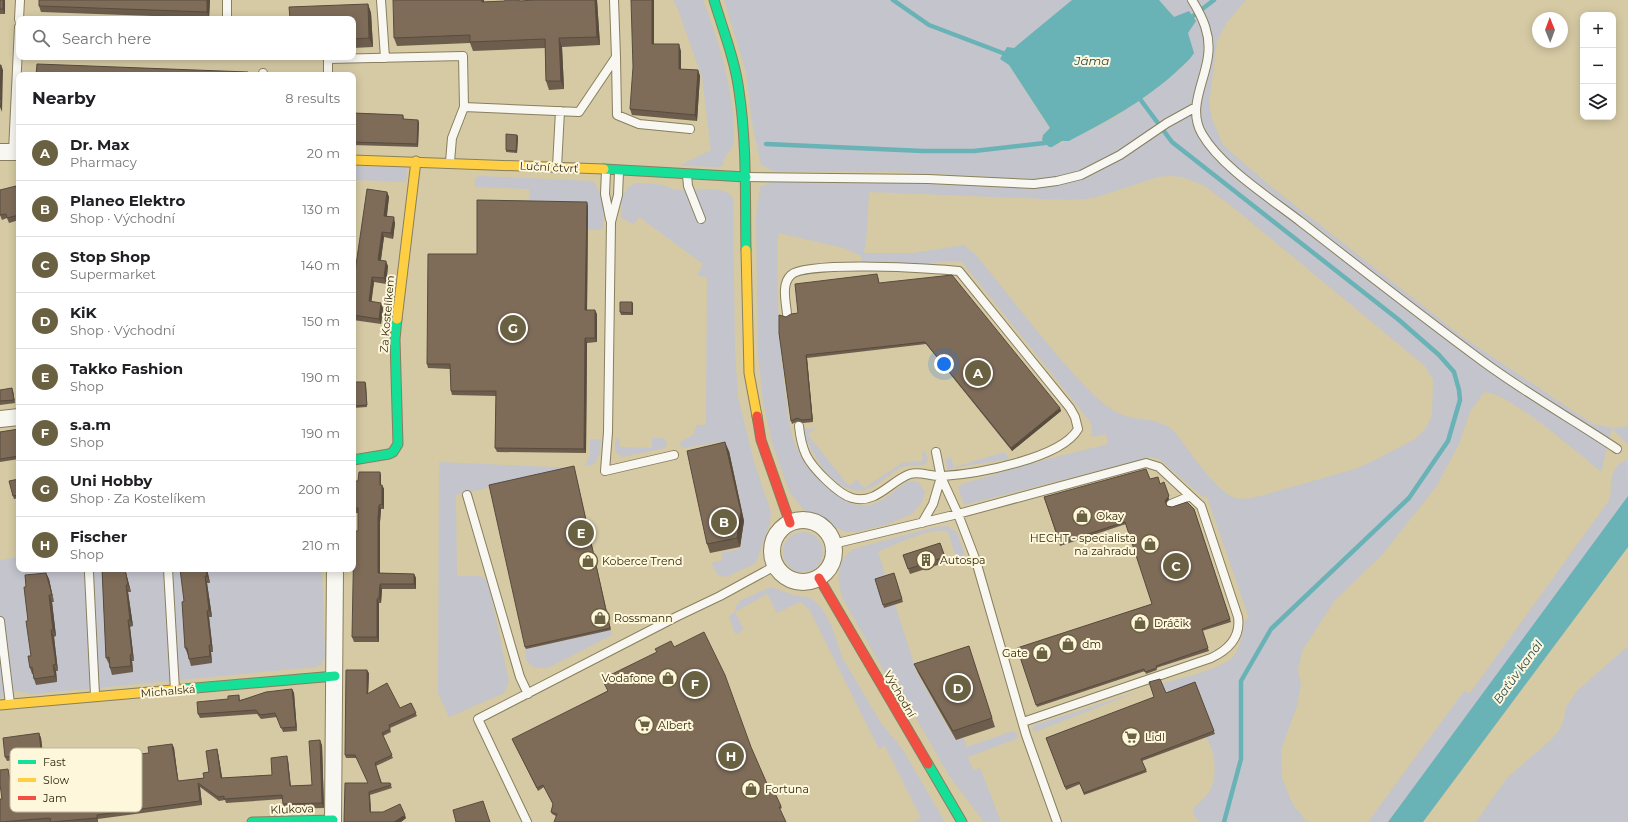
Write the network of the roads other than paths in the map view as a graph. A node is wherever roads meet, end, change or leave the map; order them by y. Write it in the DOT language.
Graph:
graph roads {
  1 [pos="20,0"];
  2 [pos="227,0"];
  3 [pos="381,0"];
  4 [pos="614,0"];
  5 [pos="714,0"];
  6 [pos="1193,2"];
  7 [pos="19,16"];
  8 [pos="227,16"];
  9 [pos="616,57"];
  10 [pos="385,58"];
  11 [pos="356,59"];
  12 [pos="18,60"];
  13 [pos="328,60"];
  14 [pos="17,72"];
  15 [pos="328,72"];
  16 [pos="16,86"];
  17 [pos="464,107"];
  18 [pos="1196,107"];
  19 [pos="560,112"];
  20 [pos="690,129"];
  21 [pos="11,152"];
  22 [pos="356,160"];
  23 [pos="416,161"];
  24 [pos="450,163"];
  25 [pos="557,167"];
  26 [pos="606,170"];
  27 [pos="619,171"];
  28 [pos="687,174"];
  29 [pos="746,177"];
  30 [pos="701,219"];
  31 [pos="611,222"];
  32 [pos="787,314"];
  33 [pos="16,417"];
  34 [pos="0,420"];
  35 [pos="799,426"];
  36 [pos="1617,449"];
  37 [pos="936,452"];
  38 [pos="674,455"];
  39 [pos="356,460"];
  40 [pos="941,477"];
  41 [pos="467,495"];
  42 [pos="1190,496"];
  43 [pos="1171,504"];
  44 [pos="958,514"];
  45 [pos="790,523"];
  46 [pos="922,523"];
  47 [pos="833,544"];
  48 [pos="776,566"];
  49 [pos="168,572"];
  50 [pos="335,572"];
  51 [pos="89,573"];
  52 [pos="819,578"];
  53 [pos="0,621"];
  54 [pos="336,676"];
  55 [pos="175,691"];
  56 [pos="528,694"];
  57 [pos="95,698"];
  58 [pos="10,705"];
  59 [pos="0,706"];
  60 [pos="1023,722"];
  61 [pos="333,821"];
  62 [pos="252,822"];
  63 [pos="527,822"];
  64 [pos="962,822"];
  65 [pos="1057,822"];
  1 -- 7 [label="lane"];
  2 -- 8 [label="lane"];
  3 -- 10 [label="lane"];
  4 -- 9 [label="lane"];
  5 -- 29 [label="street"];
  6 -- 18 [label="lane"];
  9 -- 19 [label="lane"];
  9 -- 20 [label="lane"];
  10 -- 11 [label="lane"];
  10 -- 17 [label="lane"];
  12 -- 14 [label="lane"];
  13 -- 15 [label="lane"];
  16 -- 21 [label="lane"];
  17 -- 19 [label="lane"];
  17 -- 24 [label="lane"];
  18 -- 29 [label="lane"];
  18 -- 36 [label="lane"];
  19 -- 25 [label="lane"];
  22 -- 23 [label="street, Luční čtvrť"];
  23 -- 24 [label="street, Luční čtvrť"];
  23 -- 39 [label="street, Za Kostelíkem"];
  24 -- 25 [label="street, Luční čtvrť"];
  25 -- 26 [label="street, Luční čtvrť"];
  26 -- 27 [label="street, Luční čtvrť"];
  26 -- 31 [label="lane"];
  27 -- 28 [label="street, Luční čtvrť"];
  27 -- 31 [label="lane"];
  28 -- 29 [label="street, Luční čtvrť"];
  28 -- 30 [label="lane"];
  29 -- 45 [label="street"];
  31 -- 38 [label="lane"];
  32 -- 40 [label="lane"];
  33 -- 34 [label="street"];
  35 -- 40 [label="lane"];
  37 -- 40 [label="lane"];
  40 -- 44 [label="lane"];
  40 -- 46 [label="lane"];
  41 -- 56 [label="lane"];
  42 -- 43 [label="lane"];
  42 -- 44 [label="lane"];
  42 -- 60 [label="lane"];
  44 -- 46 [label="lane"];
  44 -- 60 [label="lane"];
  45 -- 47 [label="street"];
  45 -- 48 [label="street"];
  46 -- 47 [label="lane"];
  47 -- 52 [label="street"];
  48 -- 52 [label="street"];
  48 -- 56 [label="lane"];
  49 -- 55 [label="lane"];
  50 -- 54 [label="street"];
  51 -- 57 [label="lane"];
  52 -- 64 [label="street, Východní"];
  53 -- 58 [label="lane"];
  54 -- 55 [label="street, Michalská"];
  54 -- 61 [label="street"];
  55 -- 57 [label="street, Michalská"];
  56 -- 63 [label="lane"];
  57 -- 58 [label="street, Michalská"];
  58 -- 59 [label="street, Michalská"];
  60 -- 65 [label="lane"];
  61 -- 62 [label="street, Klukova"];
}
